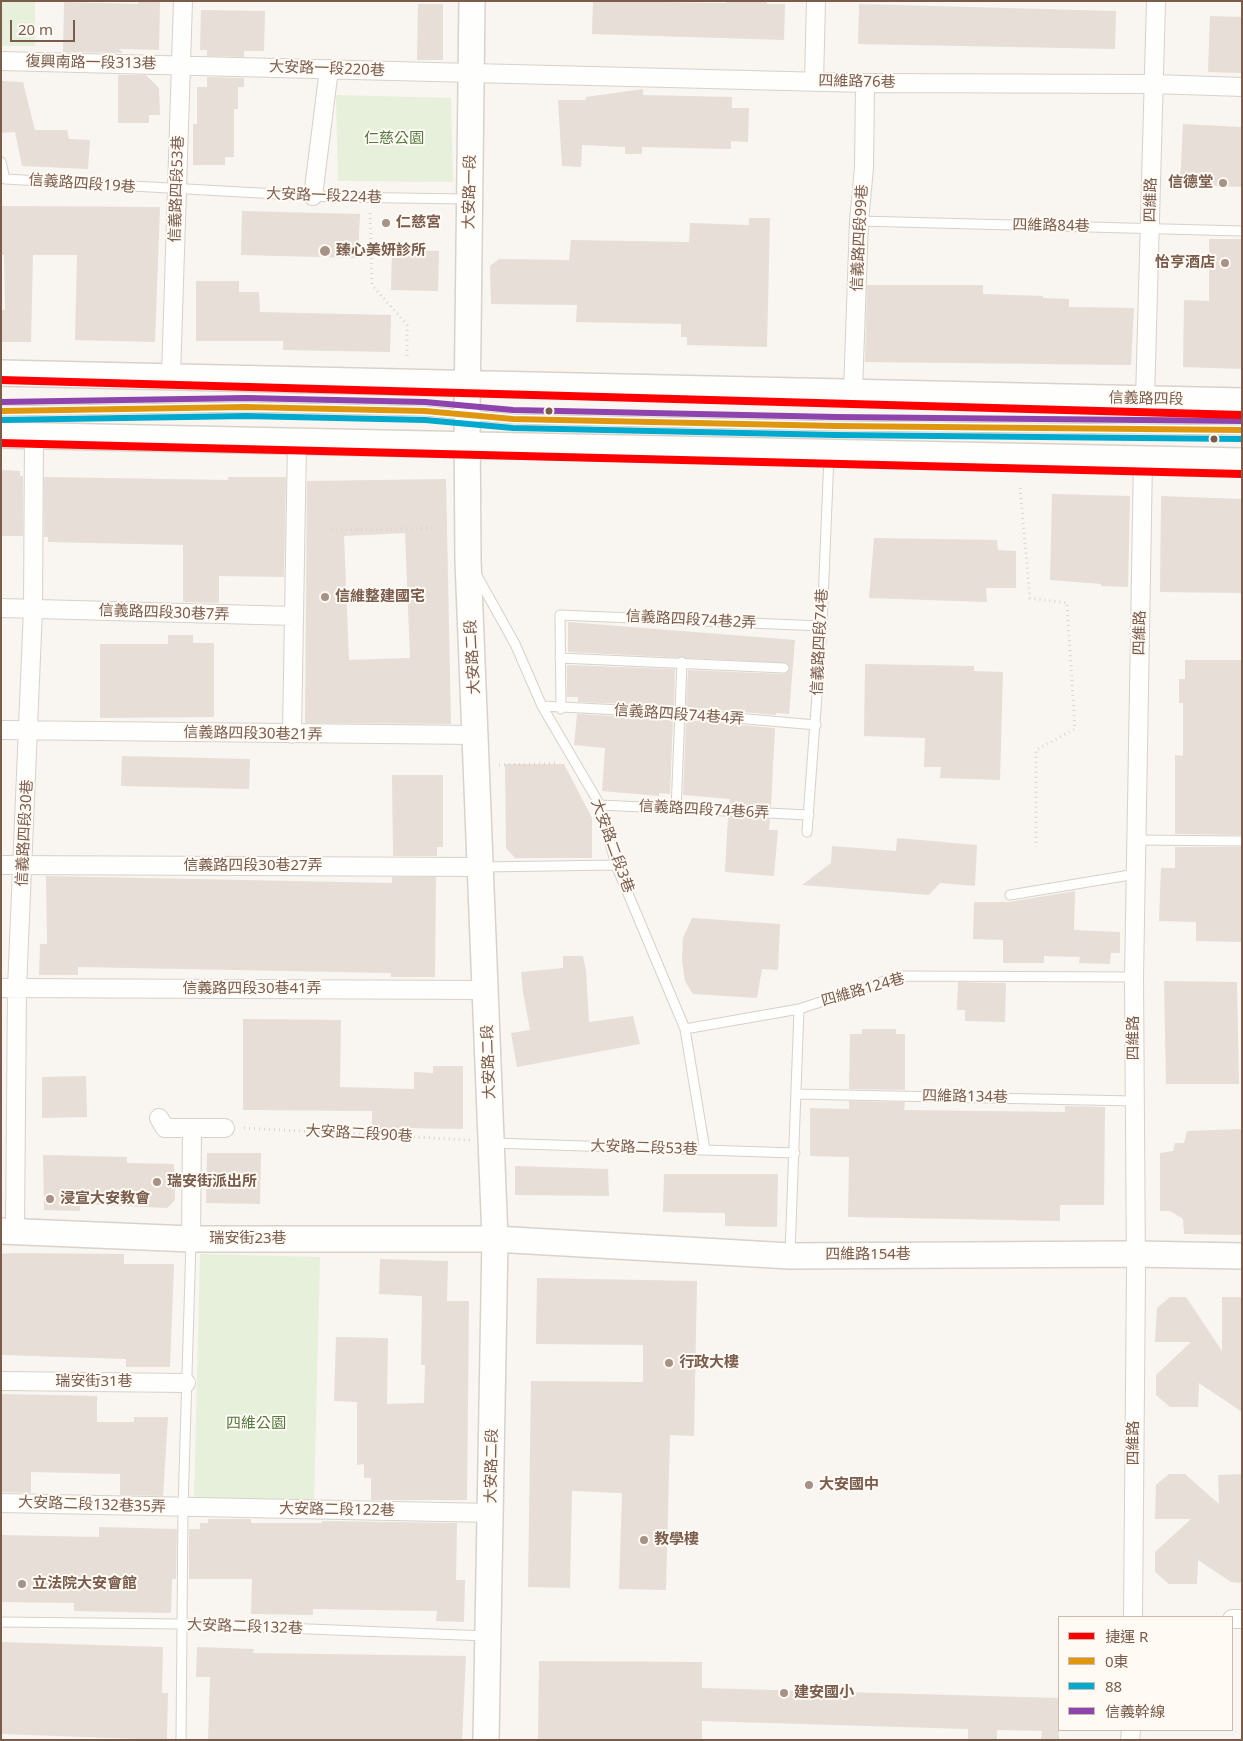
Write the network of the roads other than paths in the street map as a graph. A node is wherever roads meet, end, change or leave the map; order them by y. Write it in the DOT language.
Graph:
graph roads {
  1 [pos="183,1"];
  2 [pos="472,1"];
  3 [pos="816,1"];
  4 [pos="1156,1"];
  5 [pos="1,62"];
  6 [pos="182,65"];
  7 [pos="329,69"];
  8 [pos="472,73"];
  9 [pos="814,82"];
  10 [pos="865,83"];
  11 [pos="1154,84"];
  12 [pos="1242,87"];
  13 [pos="1,162"];
  14 [pos="177,190"];
  15 [pos="313,196"];
  16 [pos="470,199"];
  17 [pos="859,221"];
  18 [pos="1150,228"];
  19 [pos="1242,230"];
  20 [pos="1,372"];
  21 [pos="171,376"];
  22 [pos="468,384"];
  23 [pos="853,392"];
  24 [pos="1145,399"];
  25 [pos="1242,401"];
  26 [pos="1,411"];
  27 [pos="467,415"];
  28 [pos="1242,430"];
  29 [pos="1,435"];
  30 [pos="34,435"];
  31 [pos="297,441"];
  32 [pos="467,444"];
  33 [pos="829,452"];
  34 [pos="1143,459"];
  35 [pos="1242,461"];
  36 [pos="468,561"];
  37 [pos="1,608"];
  38 [pos="33,609"];
  39 [pos="294,616"];
  40 [pos="822,626"];
  41 [pos="560,658"];
  42 [pos="682,662"];
  43 [pos="784,668"];
  44 [pos="542,706"];
  45 [pos="561,708"];
  46 [pos="679,713"];
  47 [pos="816,725"];
  48 [pos="1,730"];
  49 [pos="29,731"];
  50 [pos="292,734"];
  51 [pos="476,735"];
  52 [pos="600,805"];
  53 [pos="676,810"];
  54 [pos="809,815"];
  55 [pos="807,832"];
  56 [pos="1137,840"];
  57 [pos="1242,841"];
  58 [pos="1,866"];
  59 [pos="24,866"];
  60 [pos="616,866"];
  61 [pos="482,867"];
  62 [pos="1136,874"];
  63 [pos="1010,895"];
  64 [pos="1134,977"];
  65 [pos="9,988"];
  66 [pos="487,990"];
  67 [pos="798,1009"];
  68 [pos="686,1028"];
  69 [pos="796,1094"];
  70 [pos="1134,1101"];
  71 [pos="159,1118"];
  72 [pos="192,1128"];
  73 [pos="225,1128"];
  74 [pos="493,1142"];
  75 [pos="705,1150"];
  76 [pos="795,1153"];
  77 [pos="8,1231"];
  78 [pos="191,1239"];
  79 [pos="495,1239"];
  80 [pos="1136,1254"];
  81 [pos="790,1256"];
  82 [pos="1242,1256"];
  83 [pos="1,1381"];
  84 [pos="186,1383"];
  85 [pos="1,1503"];
  86 [pos="183,1508"];
  87 [pos="491,1513"];
  88 [pos="1133,1616"];
  89 [pos="1,1622"];
  90 [pos="182,1624"];
  91 [pos="488,1636"];
  92 [pos="181,1740"];
  93 [pos="486,1740"];
  1 -- 6 [label="street, 信義路四段53巷"];
  2 -- 8 [label="street, 大安路一段"];
  3 -- 9 [label="street"];
  4 -- 11 [label="street, 四維路"];
  5 -- 6 [label="street, 復興南路一段313巷"];
  6 -- 7 [label="street, 大安路一段220巷"];
  6 -- 14 [label="street, 信義路四段53巷"];
  7 -- 8 [label="street, 大安路一段220巷"];
  7 -- 15 [label="street"];
  8 -- 9 [label="street, 四維路76巷"];
  8 -- 16 [label="street, 大安路一段"];
  9 -- 10 [label="street, 四維路76巷"];
  10 -- 11 [label="street, 四維路76巷"];
  10 -- 17 [label="street, 信義路四段99巷"];
  11 -- 12 [label="street, 四維路76巷"];
  11 -- 18 [label="street, 四維路"];
  13 -- 14 [label="lane, 信義路四段19巷"];
  14 -- 15 [label="lane, 大安路一段224巷"];
  14 -- 21 [label="street, 信義路四段53巷"];
  15 -- 16 [label="lane, 大安路一段224巷"];
  16 -- 22 [label="street, 大安路一段"];
  17 -- 18 [label="lane, 四維路84巷"];
  17 -- 23 [label="street, 信義路四段99巷"];
  18 -- 19 [label="lane, 四維路84巷"];
  18 -- 24 [label="street, 四維路"];
  20 -- 21 [label="street, 信義路四段"];
  21 -- 22 [label="street, 信義路四段"];
  22 -- 23 [label="street, 信義路四段"];
  22 -- 27 [label="street, 大安路二段"];
  23 -- 24 [label="street, 信義路四段"];
  24 -- 25 [label="street, 信義路四段"];
  26 -- 27 [label="lane, 信義路四段"];
  27 -- 28 [label="lane, 信義路四段"];
  27 -- 32 [label="street, 大安路二段"];
  29 -- 30 [label="street"];
  30 -- 31 [label="street"];
  30 -- 38 [label="street, 信義路四段30巷"];
  31 -- 32 [label="street"];
  31 -- 39 [label="street"];
  32 -- 33 [label="street"];
  32 -- 36 [label="street, 大安路二段"];
  33 -- 34 [label="street"];
  33 -- 40 [label="lane, 信義路四段74巷"];
  34 -- 35 [label="street"];
  34 -- 56 [label="street, 四維路"];
  36 -- 44 [label="lane, 大安路二段3巷"];
  36 -- 51 [label="street, 大安路二段"];
  37 -- 38 [label="street, 信義路四段30巷7弄"];
  38 -- 39 [label="street, 信義路四段30巷7弄"];
  38 -- 49 [label="street, 信義路四段30巷"];
  39 -- 50 [label="street"];
  40 -- 41 [label="lane, 信義路四段74巷2弄"];
  40 -- 47 [label="lane, 信義路四段74巷"];
  41 -- 42 [label="lane"];
  41 -- 45 [label="lane"];
  42 -- 43 [label="lane"];
  42 -- 46 [label="lane"];
  44 -- 45 [label="lane, 信義路四段74巷4弄"];
  44 -- 52 [label="lane, 大安路二段3巷"];
  45 -- 46 [label="lane, 信義路四段74巷4弄"];
  46 -- 47 [label="lane, 信義路四段74巷4弄"];
  46 -- 53 [label="lane"];
  47 -- 54 [label="lane, 信義路四段74巷"];
  48 -- 49 [label="street, 信義路四段30巷21弄"];
  49 -- 50 [label="street, 信義路四段30巷21弄"];
  49 -- 59 [label="street, 信義路四段30巷"];
  50 -- 51 [label="street, 信義路四段30巷21弄"];
  51 -- 61 [label="street, 大安路二段"];
  52 -- 53 [label="lane, 信義路四段74巷6弄"];
  52 -- 60 [label="lane, 大安路二段3巷"];
  53 -- 54 [label="lane, 信義路四段74巷6弄"];
  54 -- 55 [label="lane, 信義路四段74巷"];
  56 -- 57 [label="lane"];
  56 -- 62 [label="street, 四維路"];
  58 -- 59 [label="street, 信義路四段30巷27弄"];
  59 -- 61 [label="street, 信義路四段30巷27弄"];
  59 -- 65 [label="street, 信義路四段30巷"];
  60 -- 61 [label="lane"];
  60 -- 68 [label="lane, 大安路二段3巷"];
  61 -- 66 [label="street, 大安路二段"];
  62 -- 63 [label="lane"];
  62 -- 64 [label="street, 四維路"];
  64 -- 67 [label="lane, 四維路124巷"];
  64 -- 70 [label="street, 四維路"];
  65 -- 66 [label="street, 信義路四段30巷41弄"];
  65 -- 77 [label="street, 信義路四段30巷"];
  66 -- 74 [label="street, 大安路二段"];
  67 -- 68 [label="lane, 四維路124巷"];
  67 -- 69 [label="lane"];
  68 -- 75 [label="lane, 大安路二段3巷"];
  69 -- 70 [label="lane, 四維路134巷"];
  69 -- 76 [label="lane"];
  70 -- 80 [label="street, 四維路"];
  71 -- 72 [label="street"];
  72 -- 73 [label="street"];
  72 -- 78 [label="street"];
  74 -- 75 [label="lane, 大安路二段53巷"];
  74 -- 79 [label="street, 大安路二段"];
  75 -- 76 [label="lane, 大安路二段53巷"];
  76 -- 81 [label="lane"];
  77 -- 78 [label="street, 瑞安街23巷"];
  78 -- 79 [label="street, 瑞安街23巷"];
  78 -- 84 [label="lane"];
  79 -- 81 [label="street, 四維路154巷"];
  79 -- 87 [label="street, 大安路二段"];
  80 -- 81 [label="street, 四維路154巷"];
  80 -- 82 [label="street, 四維路154巷"];
  80 -- 88 [label="street, 四維路"];
  83 -- 84 [label="street, 瑞安街31巷"];
  84 -- 86 [label="lane"];
  85 -- 86 [label="street, 大安路二段132巷35弄"];
  86 -- 87 [label="street, 大安路二段122巷"];
  86 -- 90 [label="lane"];
  87 -- 91 [label="street, 大安路二段"];
  89 -- 90 [label="lane, 大安路二段132巷"];
  90 -- 91 [label="lane, 大安路二段132巷"];
  90 -- 92 [label="lane"];
  91 -- 93 [label="street, 大安路二段"];
}
